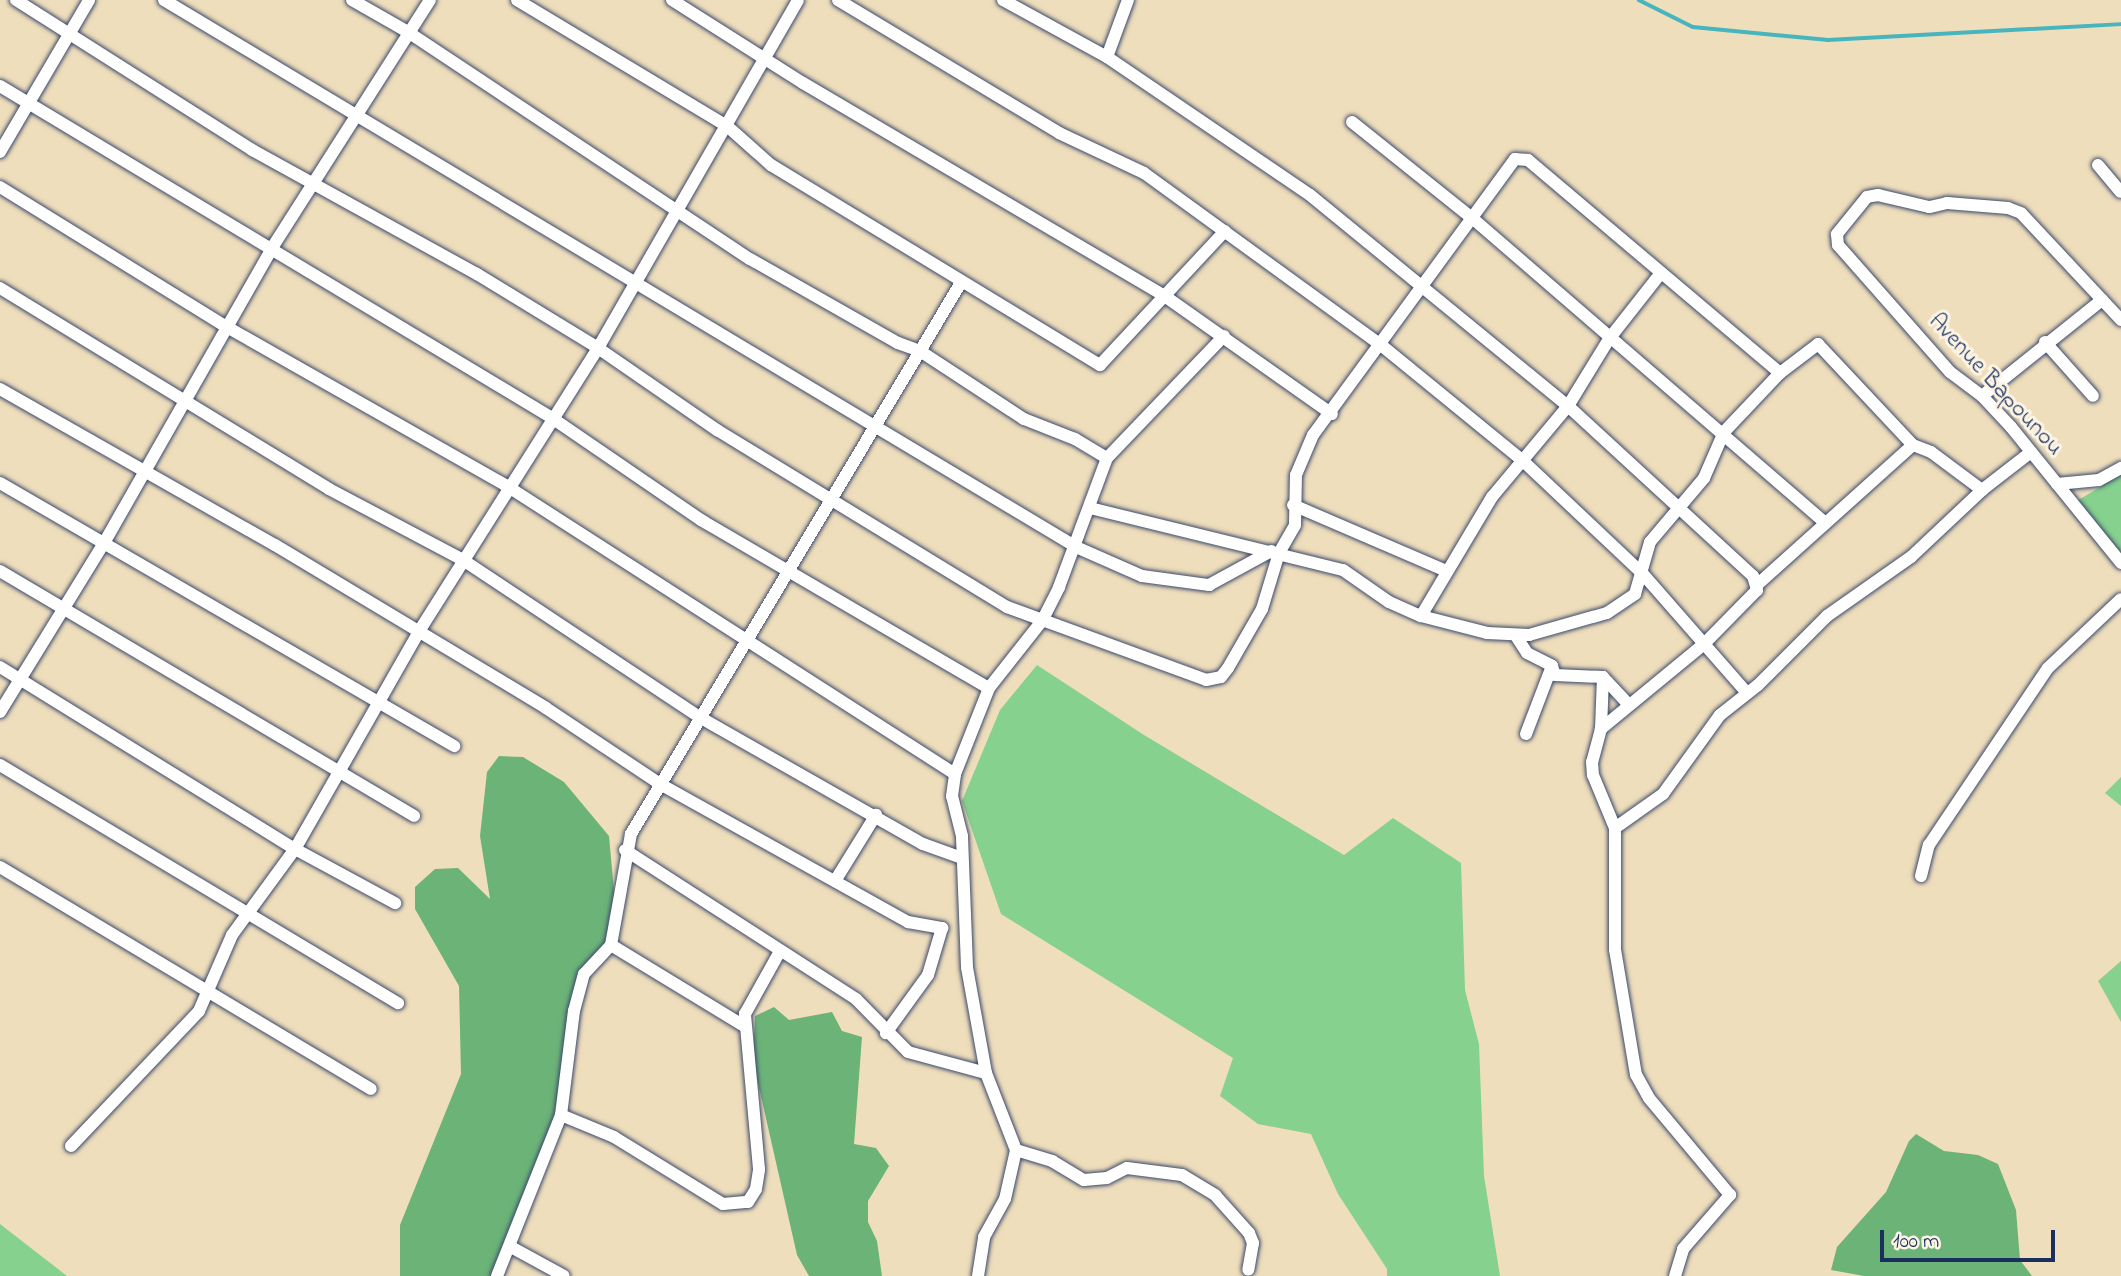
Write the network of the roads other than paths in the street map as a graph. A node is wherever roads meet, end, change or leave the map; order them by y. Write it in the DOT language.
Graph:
graph roads {
  1 [pos="16,0"];
  2 [pos="89,0"];
  3 [pos="164,0"];
  4 [pos="352,0"];
  5 [pos="430,0"];
  6 [pos="517,0"];
  7 [pos="672,0"];
  8 [pos="798,0"];
  9 [pos="838,0"];
  10 [pos="1003,0"];
  11 [pos="1128,0"];
  12 [pos="408,32"];
  13 [pos="70,33"];
  14 [pos="1107,57"];
  15 [pos="765,59"];
  16 [pos="0,86"];
  17 [pos="30,103"];
  18 [pos="359,115"];
  19 [pos="1352,122"];
  20 [pos="727,125"];
  21 [pos="0,152"];
  22 [pos="2098,165"];
  23 [pos="314,186"];
  24 [pos="0,187"];
  25 [pos="2121,192"];
  26 [pos="676,214"];
  27 [pos="1472,218"];
  28 [pos="1225,231"];
  29 [pos="272,248"];
  30 [pos="1661,273"];
  31 [pos="962,281"];
  32 [pos="636,282"];
  33 [pos="1421,286"];
  34 [pos="0,288"];
  35 [pos="1166,297"];
  36 [pos="2102,300"];
  37 [pos="2121,320"];
  38 [pos="227,327"];
  39 [pos="1224,337"];
  40 [pos="1609,340"];
  41 [pos="2045,342"];
  42 [pos="1381,345"];
  43 [pos="598,348"];
  44 [pos="920,351"];
  45 [pos="1780,373"];
  46 [pos="0,389"];
  47 [pos="1982,396"];
  48 [pos="2093,396"];
  49 [pos="186,397"];
  50 [pos="1568,406"];
  51 [pos="1332,414"];
  52 [pos="552,418"];
  53 [pos="874,428"];
  54 [pos="1724,432"];
  55 [pos="1913,444"];
  56 [pos="2031,452"];
  57 [pos="1107,458"];
  58 [pos="1522,460"];
  59 [pos="2121,468"];
  60 [pos="143,473"];
  61 [pos="0,483"];
  62 [pos="2057,484"];
  63 [pos="509,488"];
  64 [pos="1982,490"];
  65 [pos="832,500"];
  66 [pos="1293,505"];
  67 [pos="1676,507"];
  68 [pos="1090,509"];
  69 [pos="1825,523"];
  70 [pos="104,542"];
  71 [pos="1076,547"];
  72 [pos="1275,552"];
  73 [pos="463,560"];
  74 [pos="2121,563"];
  75 [pos="0,571"];
  76 [pos="788,571"];
  77 [pos="1446,571"];
  78 [pos="1642,573"];
  79 [pos="1758,584"];
  80 [pos="2121,599"];
  81 [pos="63,610"];
  82 [pos="1421,616"];
  83 [pos="1042,621"];
  84 [pos="418,633"];
  85 [pos="1516,636"];
  86 [pos="747,641"];
  87 [pos="1704,644"];
  88 [pos="1552,666"];
  89 [pos="0,667"];
  90 [pos="1603,677"];
  91 [pos="23,681"];
  92 [pos="989,688"];
  93 [pos="1747,693"];
  94 [pos="378,704"];
  95 [pos="1629,704"];
  96 [pos="0,712"];
  97 [pos="701,718"];
  98 [pos="1601,729"];
  99 [pos="1526,734"];
  100 [pos="454,746"];
  101 [pos="0,765"];
  102 [pos="341,770"];
  103 [pos="955,774"];
  104 [pos="660,785"];
  105 [pos="414,816"];
  106 [pos="876,816"];
  107 [pos="1615,828"];
  108 [pos="295,849"];
  109 [pos="625,850"];
  110 [pos="962,858"];
  111 [pos="0,867"];
  112 [pos="1921,876"];
  113 [pos="835,881"];
  114 [pos="395,903"];
  115 [pos="250,911"];
  116 [pos="942,928"];
  117 [pos="963,930"];
  118 [pos="611,945"];
  119 [pos="779,953"];
  120 [pos="206,989"];
  121 [pos="398,1003"];
  122 [pos="744,1026"];
  123 [pos="886,1033"];
  124 [pos="986,1073"];
  125 [pos="371,1089"];
  126 [pos="561,1115"];
  127 [pos="71,1146"];
  128 [pos="1016,1150"];
  129 [pos="511,1247"];
  130 [pos="1248,1270"];
  131 [pos="497,1276"];
  132 [pos="564,1276"];
  133 [pos="978,1276"];
  134 [pos="1675,1276"];
  1 -- 13 [label="street"];
  2 -- 13 [label="street"];
  3 -- 18 [label="street"];
  4 -- 12 [label="street"];
  5 -- 12 [label="street"];
  6 -- 20 [label="street"];
  7 -- 15 [label="street"];
  8 -- 15 [label="street"];
  9 -- 28 [label="street"];
  10 -- 14 [label="street"];
  11 -- 14 [label="street"];
  12 -- 18 [label="street"];
  12 -- 26 [label="street"];
  13 -- 17 [label="street"];
  13 -- 23 [label="street"];
  14 -- 33 [label="street"];
  15 -- 20 [label="street"];
  15 -- 35 [label="street"];
  16 -- 17 [label="street"];
  17 -- 21 [label="street"];
  17 -- 29 [label="street"];
  18 -- 23 [label="street"];
  18 -- 32 [label="street"];
  19 -- 27 [label="street"];
  20 -- 26 [label="street"];
  20 -- 31 [label="street"];
  22 -- 25 [label="street"];
  23 -- 29 [label="street"];
  23 -- 43 [label="street"];
  24 -- 38 [label="street"];
  26 -- 32 [label="street"];
  26 -- 44 [label="street"];
  27 -- 30 [label="street"];
  27 -- 33 [label="street"];
  27 -- 40 [label="street"];
  28 -- 35 [label="street"];
  28 -- 42 [label="street"];
  29 -- 38 [label="street"];
  29 -- 52 [label="street"];
  30 -- 40 [label="street"];
  30 -- 45 [label="street"];
  31 -- 35 [label="street"];
  31 -- 44 [label="street"];
  32 -- 43 [label="street"];
  32 -- 53 [label="street"];
  33 -- 42 [label="street"];
  33 -- 50 [label="street"];
  34 -- 49 [label="street"];
  35 -- 39 [label="street"];
  36 -- 37 [label="street"];
  36 -- 41 [label="street"];
  36 -- 47 [label="street, Avenue Bapounou"];
  38 -- 49 [label="street"];
  38 -- 63 [label="street"];
  39 -- 51 [label="street"];
  39 -- 57 [label="street"];
  40 -- 50 [label="street"];
  40 -- 54 [label="street"];
  41 -- 47 [label="street"];
  41 -- 48 [label="street"];
  42 -- 51 [label="street"];
  42 -- 58 [label="street"];
  43 -- 52 [label="street"];
  43 -- 65 [label="street"];
  44 -- 53 [label="street"];
  44 -- 57 [label="street"];
  45 -- 54 [label="street"];
  45 -- 55 [label="street"];
  46 -- 60 [label="street"];
  47 -- 56 [label="street, Avenue Bapounou"];
  49 -- 60 [label="street"];
  49 -- 73 [label="street"];
  50 -- 58 [label="street"];
  50 -- 67 [label="street"];
  51 -- 66 [label="street"];
  52 -- 63 [label="street"];
  52 -- 76 [label="street"];
  53 -- 65 [label="street"];
  53 -- 71 [label="street"];
  54 -- 67 [label="street"];
  54 -- 69 [label="street"];
  55 -- 64 [label="street"];
  55 -- 69 [label="street"];
  56 -- 62 [label="street, Avenue Bapounou"];
  56 -- 64 [label="street"];
  57 -- 68 [label="street"];
  58 -- 77 [label="street"];
  58 -- 78 [label="street"];
  59 -- 62 [label="street"];
  60 -- 70 [label="street"];
  60 -- 84 [label="street"];
  61 -- 70 [label="street"];
  62 -- 74 [label="street, Avenue Bapounou"];
  63 -- 73 [label="street"];
  63 -- 86 [label="street"];
  64 -- 93 [label="street"];
  65 -- 76 [label="street"];
  65 -- 83 [label="street"];
  66 -- 72 [label="street"];
  66 -- 77 [label="street"];
  67 -- 78 [label="street"];
  67 -- 79 [label="street"];
  68 -- 71 [label="street"];
  68 -- 72 [label="street"];
  69 -- 79 [label="street"];
  70 -- 81 [label="street"];
  70 -- 94 [label="street"];
  71 -- 72 [label="street"];
  71 -- 83 [label="street"];
  72 -- 82 [label="street"];
  72 -- 83 [label="street"];
  73 -- 84 [label="street"];
  73 -- 97 [label="street"];
  75 -- 81 [label="street"];
  76 -- 86 [label="street"];
  76 -- 92 [label="street"];
  77 -- 82 [label="street"];
  78 -- 85 [label="street"];
  78 -- 87 [label="street"];
  79 -- 87 [label="street"];
  80 -- 112 [label="street"];
  81 -- 91 [label="street"];
  81 -- 102 [label="street"];
  82 -- 85 [label="street"];
  83 -- 92 [label="street"];
  84 -- 94 [label="street"];
  84 -- 104 [label="street"];
  85 -- 88 [label="street"];
  86 -- 97 [label="street"];
  86 -- 103 [label="street"];
  87 -- 93 [label="street"];
  87 -- 95 [label="street"];
  88 -- 90 [label="street"];
  88 -- 99 [label="street"];
  89 -- 91 [label="street"];
  90 -- 95 [label="street"];
  90 -- 98 [label="street"];
  91 -- 96 [label="street"];
  91 -- 108 [label="street"];
  92 -- 103 [label="street"];
  93 -- 107 [label="street"];
  94 -- 100 [label="street"];
  94 -- 102 [label="street"];
  95 -- 98 [label="street"];
  97 -- 104 [label="street"];
  97 -- 106 [label="street"];
  98 -- 107 [label="street"];
  101 -- 115 [label="street"];
  102 -- 105 [label="street"];
  102 -- 108 [label="street"];
  103 -- 110 [label="street"];
  104 -- 109 [label="street"];
  104 -- 113 [label="street"];
  106 -- 110 [label="street"];
  106 -- 113 [label="street"];
  107 -- 134 [label="street"];
  108 -- 114 [label="street"];
  108 -- 115 [label="street"];
  109 -- 118 [label="street"];
  109 -- 119 [label="street"];
  110 -- 117 [label="street"];
  111 -- 120 [label="street"];
  113 -- 116 [label="street"];
  115 -- 120 [label="street"];
  115 -- 121 [label="street"];
  116 -- 117 [label="street"];
  116 -- 123 [label="street"];
  117 -- 124 [label="street"];
  118 -- 122 [label="street"];
  118 -- 126 [label="street"];
  119 -- 122 [label="street"];
  119 -- 123 [label="street"];
  120 -- 125 [label="street"];
  120 -- 127 [label="street"];
  122 -- 126 [label="street"];
  123 -- 124 [label="street"];
  124 -- 128 [label="street"];
  126 -- 129 [label="street"];
  128 -- 130 [label="street"];
  128 -- 133 [label="street"];
  129 -- 131 [label="street"];
  129 -- 132 [label="street"];
}
